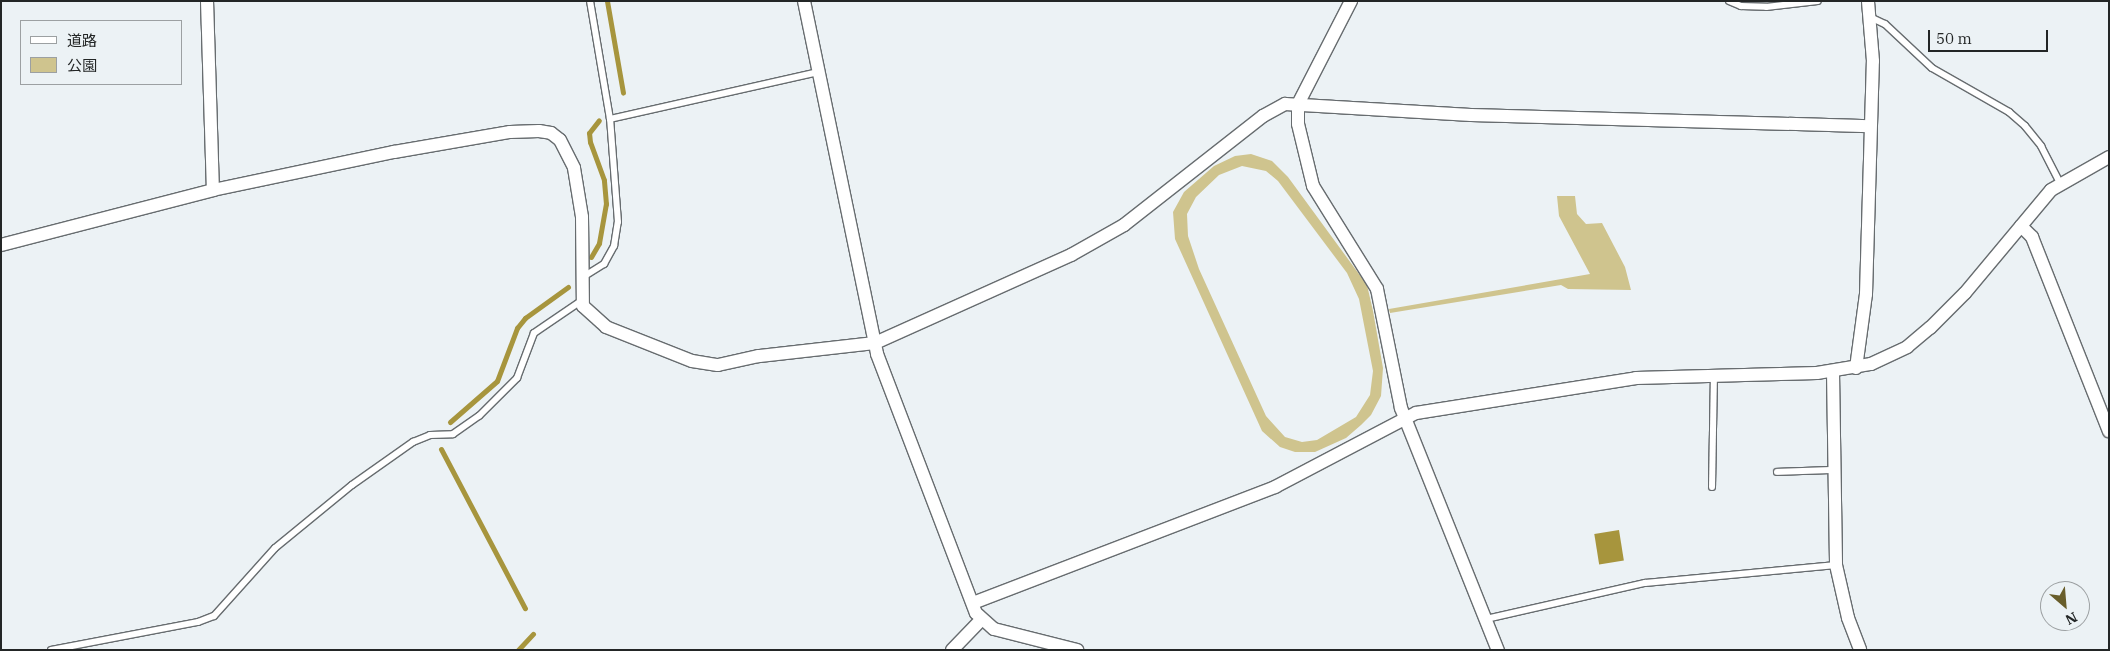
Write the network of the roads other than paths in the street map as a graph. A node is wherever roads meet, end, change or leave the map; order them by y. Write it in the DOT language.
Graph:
graph roads {
  1 [pos="208,1"];
  2 [pos="590,1"];
  3 [pos="804,1"];
  4 [pos="1350,1"];
  5 [pos="1730,1"];
  6 [pos="1818,1"];
  7 [pos="1868,1"];
  8 [pos="1872,18"];
  9 [pos="819,72"];
  10 [pos="1298,104"];
  11 [pos="610,119"];
  12 [pos="1870,126"];
  13 [pos="2109,157"];
  14 [pos="2060,183"];
  15 [pos="214,190"];
  16 [pos="2021,226"];
  17 [pos="1,245"];
  18 [pos="583,277"];
  19 [pos="581,301"];
  20 [pos="876,343"];
  21 [pos="1856,368"];
  22 [pos="1833,372"];
  23 [pos="1714,374"];
  24 [pos="1404,418"];
  25 [pos="2109,430"];
  26 [pos="1835,470"];
  27 [pos="1777,472"];
  28 [pos="1712,487"];
  29 [pos="1836,565"];
  30 [pos="973,602"];
  31 [pos="1486,619"];
  32 [pos="981,620"];
  33 [pos="51,650"];
  34 [pos="952,650"];
  35 [pos="1077,650"];
  36 [pos="1498,650"];
  37 [pos="1860,650"];
  1 -- 15 [label="street"];
  2 -- 11 [label="lane"];
  3 -- 9 [label="street"];
  4 -- 10 [label="street"];
  5 -- 6 [label="lane"];
  7 -- 8 [label="street"];
  8 -- 12 [label="street"];
  8 -- 14 [label="lane"];
  9 -- 11 [label="lane"];
  9 -- 20 [label="street"];
  10 -- 12 [label="street"];
  10 -- 20 [label="street"];
  10 -- 24 [label="street"];
  11 -- 18 [label="lane"];
  12 -- 21 [label="street"];
  13 -- 14 [label="street"];
  14 -- 16 [label="street"];
  15 -- 17 [label="street"];
  15 -- 18 [label="street"];
  16 -- 21 [label="street"];
  16 -- 25 [label="street"];
  18 -- 19 [label="street"];
  19 -- 20 [label="street"];
  19 -- 33 [label="lane"];
  20 -- 30 [label="street"];
  21 -- 22 [label="street"];
  22 -- 23 [label="street"];
  22 -- 26 [label="street"];
  23 -- 24 [label="street"];
  23 -- 28 [label="lane"];
  24 -- 30 [label="street"];
  24 -- 31 [label="street"];
  26 -- 27 [label="lane"];
  26 -- 29 [label="street"];
  29 -- 31 [label="lane"];
  29 -- 37 [label="street"];
  30 -- 32 [label="street"];
  31 -- 36 [label="street"];
  32 -- 34 [label="street"];
  32 -- 35 [label="street"];
}
